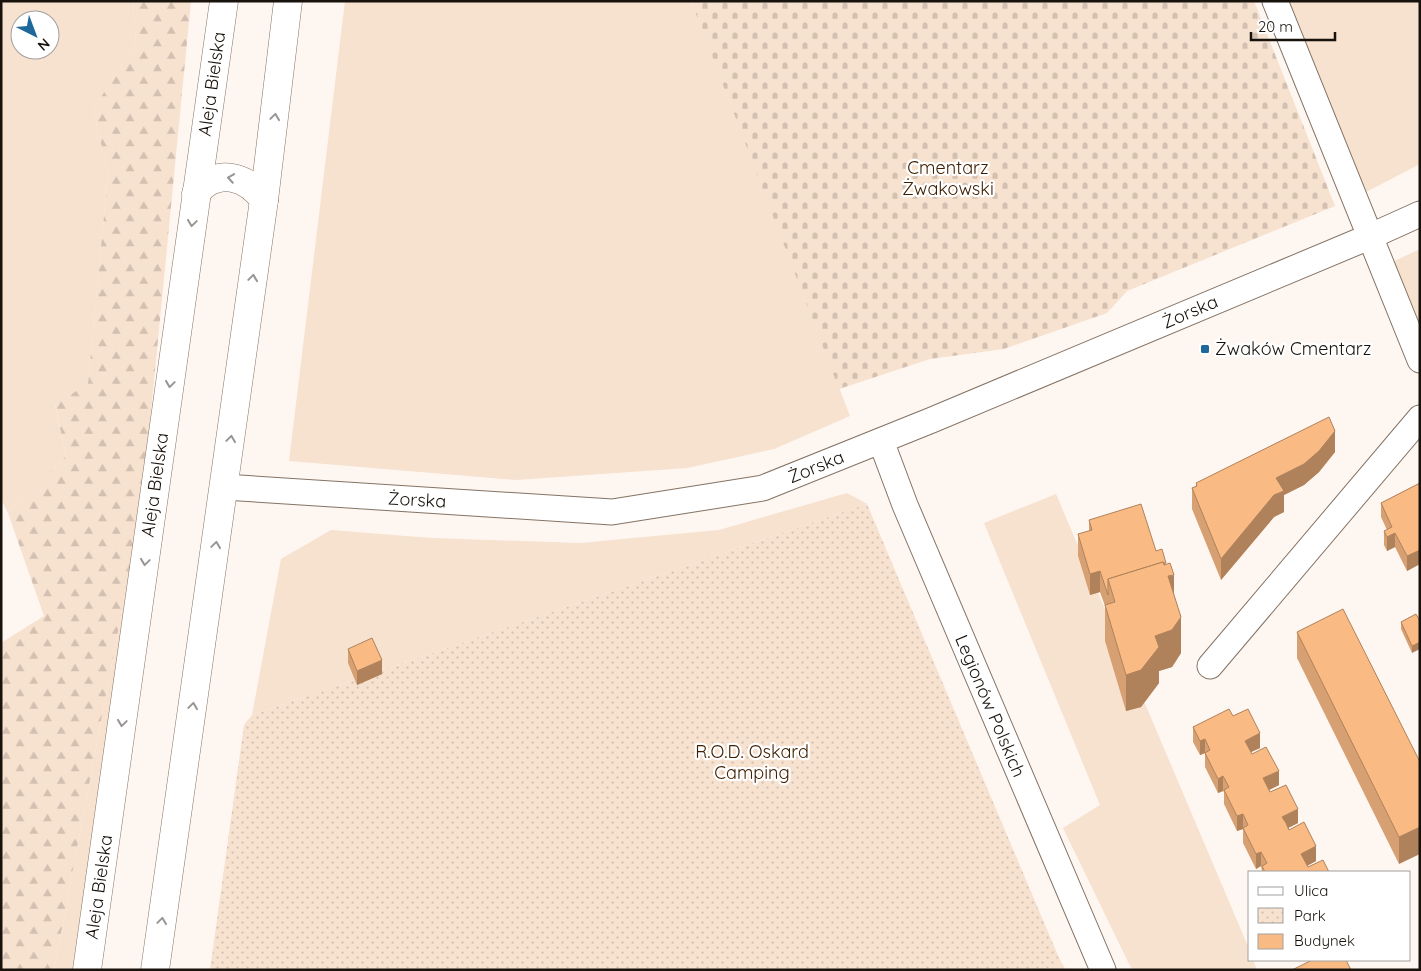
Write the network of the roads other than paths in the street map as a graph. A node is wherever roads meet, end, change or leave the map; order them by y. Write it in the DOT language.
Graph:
graph roads {
  1 [pos="224,1"];
  2 [pos="288,1"];
  3 [pos="1274,1"];
  4 [pos="196,192"];
  5 [pos="264,200"];
  6 [pos="1420,214"];
  7 [pos="1369,237"];
  8 [pos="1420,360"];
  9 [pos="1420,418"];
  10 [pos="881,441"];
  11 [pos="224,487"];
  12 [pos="1210,666"];
  13 [pos="87,970"];
  14 [pos="155,970"];
  15 [pos="1103,970"];
  1 -- 4 [label="street, Aleja Bielska"];
  5 -- 2 [label="street, one-way"];
  3 -- 7 [label="street"];
  5 -- 4 [label="street, one-way"];
  4 -- 13 [label="street, Aleja Bielska, one-way"];
  11 -- 5 [label="street, one-way"];
  6 -- 7 [label="street, Żorska"];
  7 -- 8 [label="street"];
  7 -- 10 [label="street, Żorska"];
  9 -- 12 [label="street"];
  10 -- 11 [label="street, Żorska"];
  10 -- 15 [label="street, Legionów Polskich"];
  14 -- 11 [label="street, one-way"];
}
